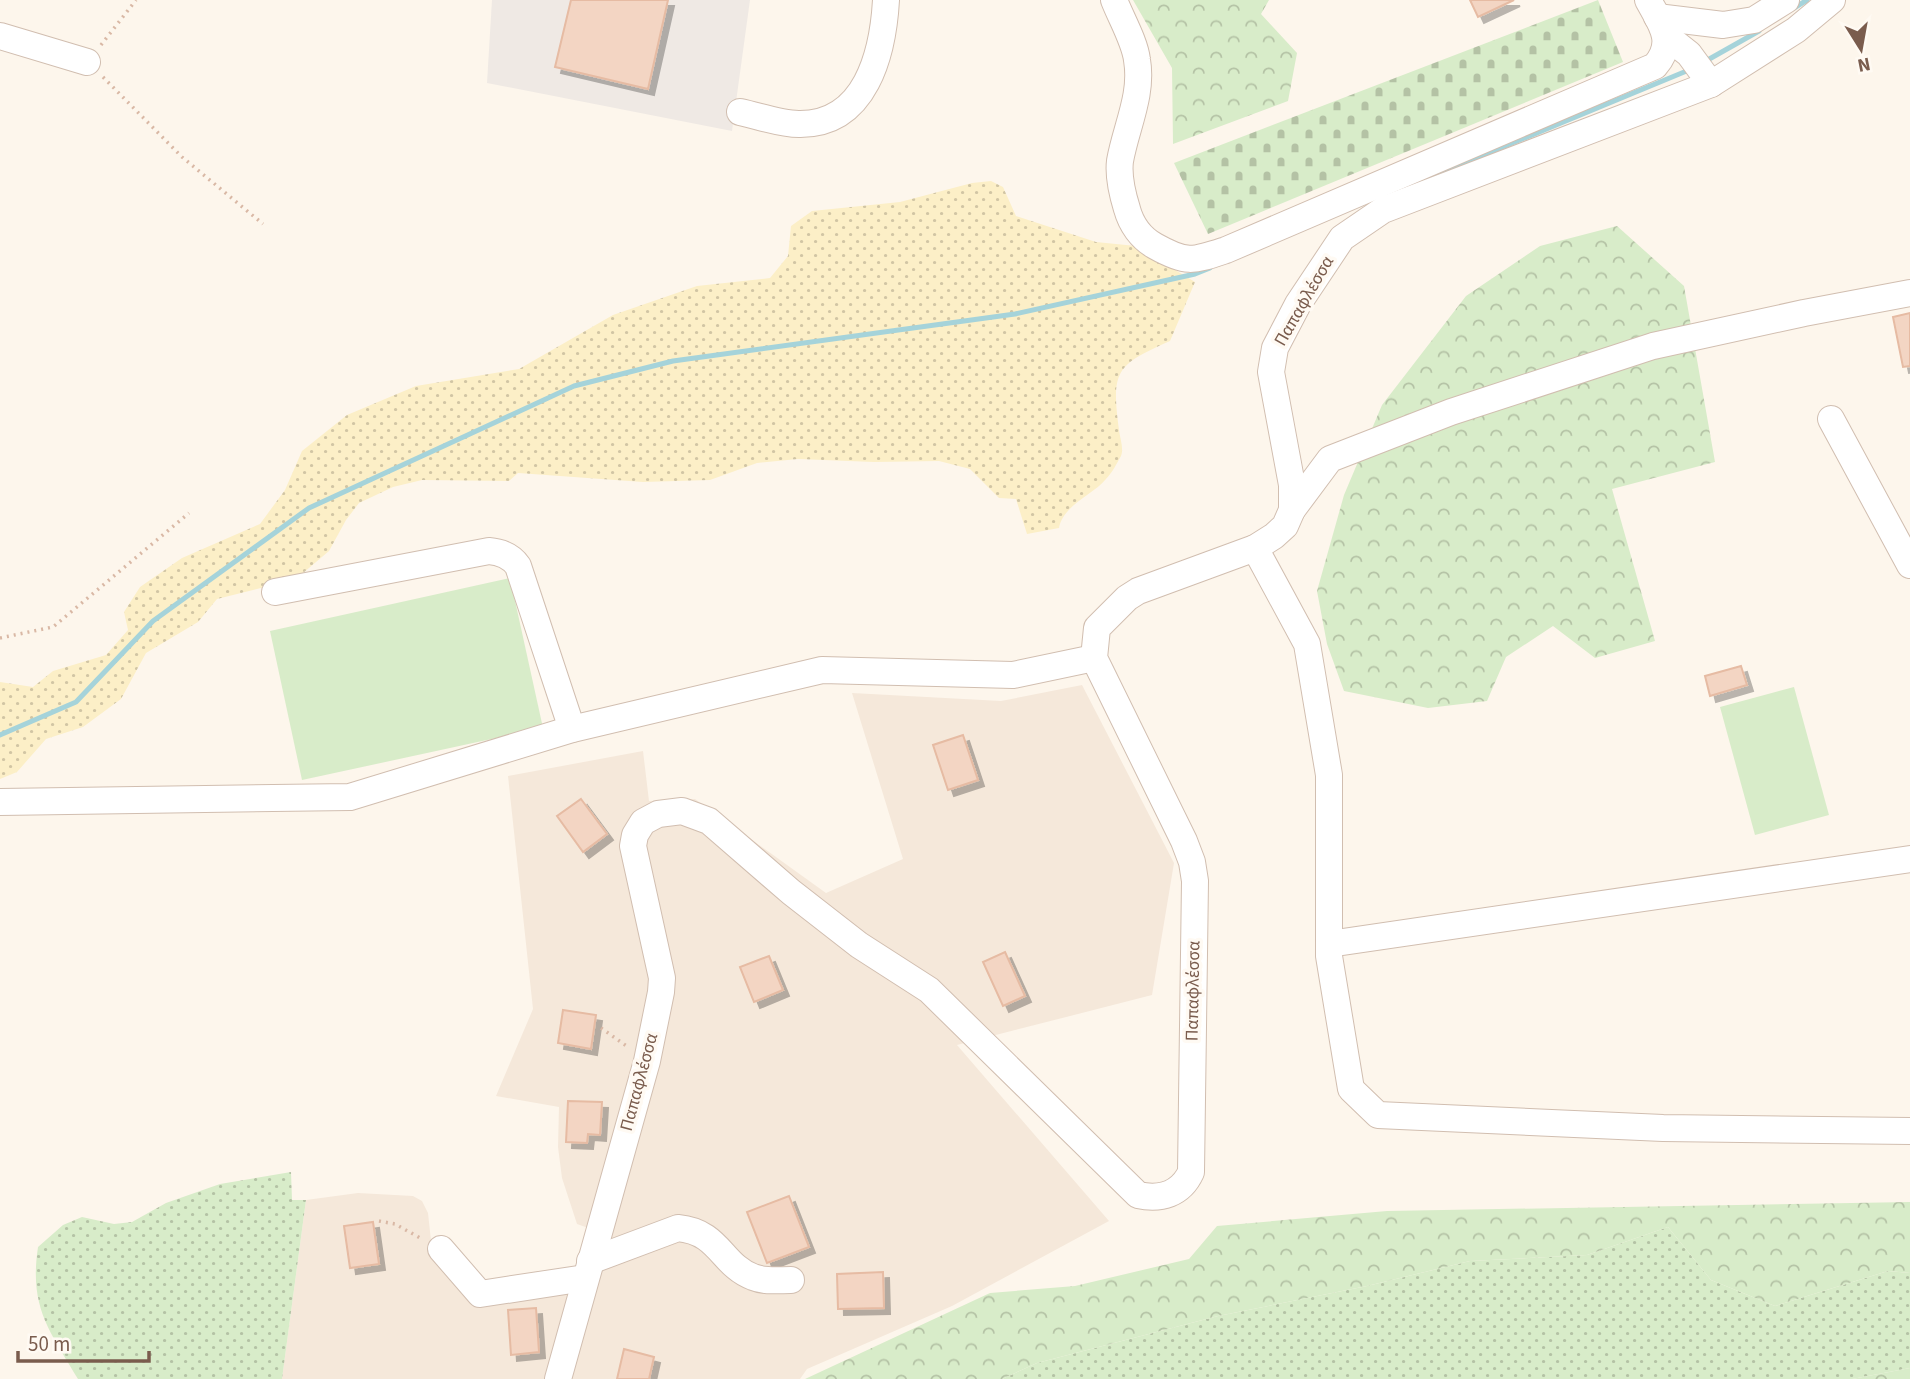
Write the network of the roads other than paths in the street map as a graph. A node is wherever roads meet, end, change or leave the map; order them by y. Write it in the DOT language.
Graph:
graph roads {
  1 [pos="886,0"];
  2 [pos="1114,0"];
  3 [pos="1786,0"];
  4 [pos="1832,0"];
  5 [pos="0,36"];
  6 [pos="1677,46"];
  7 [pos="88,62"];
  8 [pos="740,112"];
  9 [pos="1910,293"];
  10 [pos="1831,419"];
  11 [pos="1292,510"];
  12 [pos="1255,548"];
  13 [pos="1910,565"];
  14 [pos="275,592"];
  15 [pos="1094,658"];
  16 [pos="572,729"];
  17 [pos="0,802"];
  18 [pos="1910,859"];
  19 [pos="1329,944"];
  20 [pos="1910,1131"];
  21 [pos="441,1249"];
  22 [pos="587,1269"];
  23 [pos="791,1280"];
  24 [pos="558,1379"];
  1 -- 8 [label="street"];
  2 -- 6 [label="street"];
  3 -- 6 [label="street"];
  4 -- 6 [label="street, Παπαφλέσσα"];
  5 -- 7 [label="street"];
  6 -- 11 [label="street, Παπαφλέσσα"];
  9 -- 11 [label="street"];
  10 -- 13 [label="street"];
  11 -- 12 [label="street"];
  12 -- 15 [label="street"];
  12 -- 19 [label="street"];
  14 -- 16 [label="street"];
  15 -- 16 [label="street"];
  15 -- 22 [label="street, Παπαφλέσσα"];
  16 -- 17 [label="street"];
  18 -- 19 [label="street"];
  19 -- 20 [label="street"];
  21 -- 22 [label="street"];
  22 -- 23 [label="street"];
  22 -- 24 [label="street, Παπαφλέσσα"];
}
